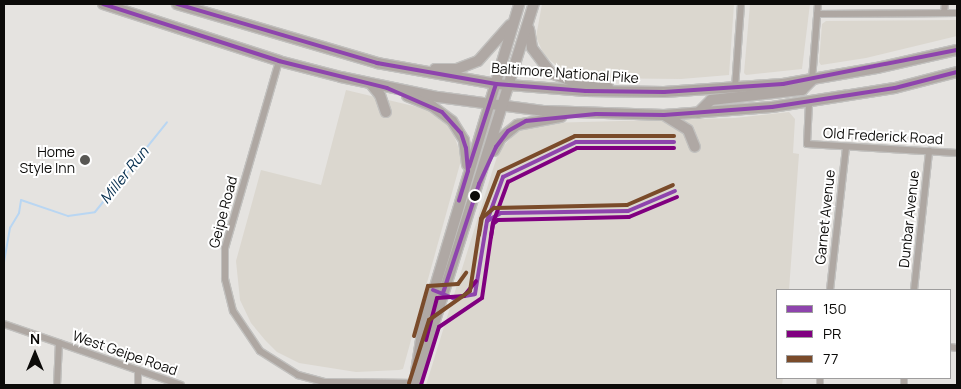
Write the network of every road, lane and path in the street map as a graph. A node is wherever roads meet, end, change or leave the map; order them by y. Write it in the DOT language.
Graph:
graph roads {
  1 [pos="103,4"];
  2 [pos="177,4"];
  3 [pos="518,4"];
  4 [pos="534,4"];
  5 [pos="741,4"];
  6 [pos="818,4"];
  7 [pos="946,4"];
  8 [pos="944,13"];
  9 [pos="957,13"];
  10 [pos="817,14"];
  11 [pos="515,18"];
  12 [pos="529,24"];
  13 [pos="957,50"];
  14 [pos="279,61"];
  15 [pos="408,70"];
  16 [pos="957,72"];
  17 [pos="812,80"];
  18 [pos="371,84"];
  19 [pos="496,84"];
  20 [pos="510,85"];
  21 [pos="387,88"];
  22 [pos="735,88"];
  23 [pos="664,92"];
  24 [pos="808,103"];
  25 [pos="489,104"];
  26 [pos="503,106"];
  27 [pos="386,112"];
  28 [pos="698,113"];
  29 [pos="596,114"];
  30 [pos="664,114"];
  31 [pos="695,147"];
  32 [pos="846,147"];
  33 [pos="929,151"];
  34 [pos="957,152"];
  35 [pos="468,171"];
  36 [pos="479,184"];
  37 [pos="830,289"];
  38 [pos="914,289"];
  39 [pos="4,324"];
  40 [pos="59,343"];
  41 [pos="138,370"];
  42 [pos="348,384"];
  43 [pos="415,384"];
  44 [pos="57,385"];
  45 [pos="138,385"];
  46 [pos="181,385"];
  1 -- 14 [label="main road"];
  2 -- 15 [label="main road, Baltimore National Pike"];
  3 -- 11 [label="main road"];
  4 -- 12 [label="main road"];
  5 -- 22 [label="street"];
  6 -- 10 [label="street"];
  7 -- 8 [label="street"];
  8 -- 9 [label="street"];
  8 -- 10 [label="street"];
  10 -- 17 [label="street"];
  11 -- 15 [label="main road"];
  11 -- 19 [label="main road"];
  12 -- 20 [label="main road"];
  12 -- 23 [label="main road"];
  13 -- 17 [label="main road, Baltimore National Pike"];
  14 -- 18 [label="main road"];
  14 -- 42 [label="street, Geipe Road"];
  15 -- 19 [label="main road, Baltimore National Pike"];
  16 -- 24 [label="main road"];
  17 -- 22 [label="main road, Baltimore National Pike"];
  17 -- 28 [label="main road"];
  18 -- 21 [label="main road"];
  18 -- 27 [label="main road"];
  19 -- 20 [label="main road, Baltimore National Pike"];
  19 -- 25 [label="main road"];
  20 -- 23 [label="main road, Baltimore National Pike"];
  20 -- 26 [label="main road"];
  21 -- 25 [label="main road"];
  21 -- 35 [label="main road"];
  22 -- 23 [label="main road, Baltimore National Pike"];
  24 -- 28 [label="main road"];
  24 -- 32 [label="street, Old Frederick Road"];
  25 -- 26 [label="main road"];
  25 -- 35 [label="main road"];
  26 -- 29 [label="main road"];
  26 -- 36 [label="main road"];
  28 -- 30 [label="main road"];
  29 -- 30 [label="main road"];
  29 -- 36 [label="main road"];
  30 -- 31 [label="main road"];
  32 -- 33 [label="street, Old Frederick Road"];
  32 -- 37 [label="street, Garnet Avenue"];
  33 -- 34 [label="street, Old Frederick Road"];
  33 -- 38 [label="street, Dunbar Avenue"];
  35 -- 43 [label="main road"];
  36 -- 43 [label="main road"];
  39 -- 40 [label="street, West Geipe Road"];
  40 -- 41 [label="street, West Geipe Road"];
  40 -- 44 [label="street"];
  41 -- 45 [label="street"];
  41 -- 46 [label="street, West Geipe Road"];
  42 -- 43 [label="street, Geipe Road"];
}
